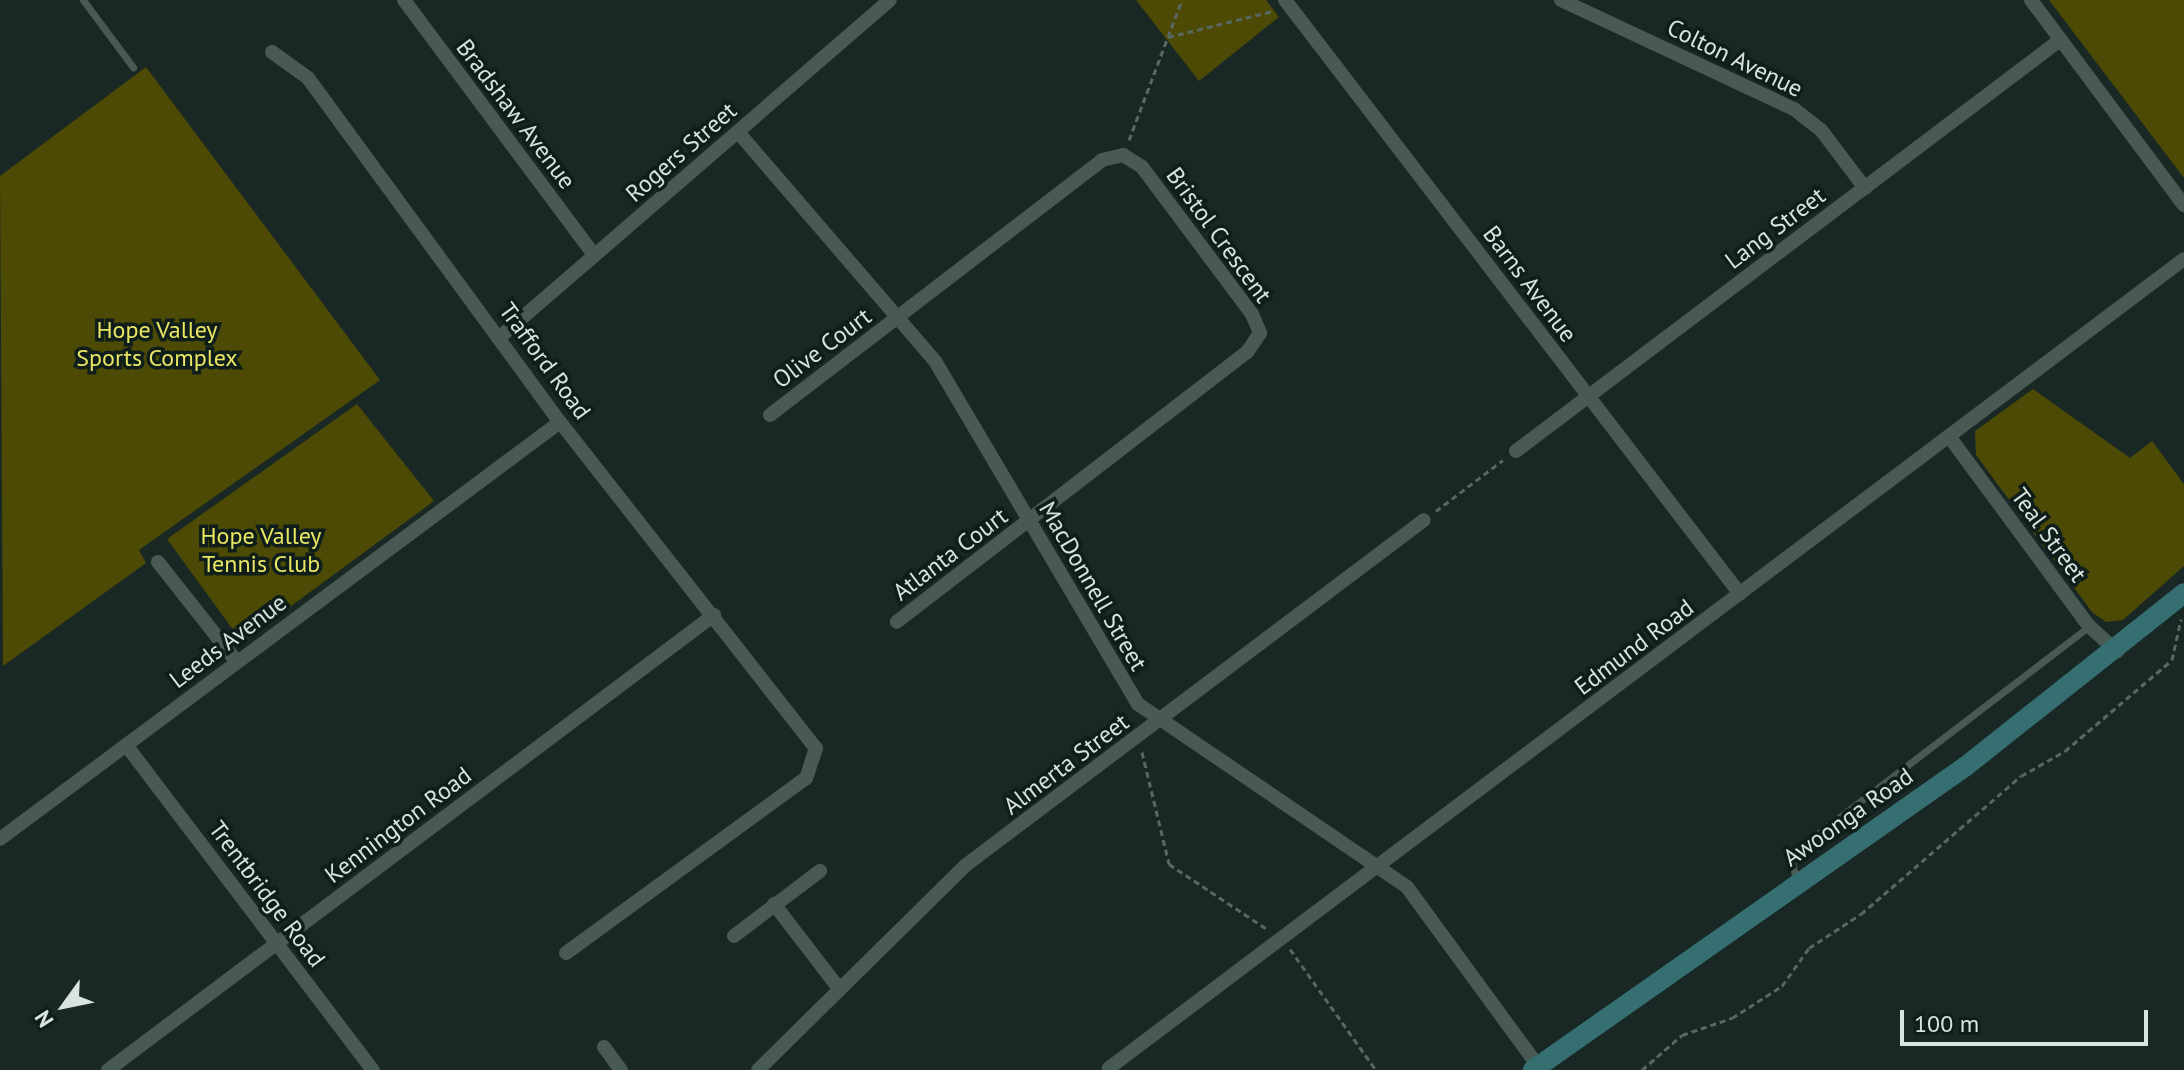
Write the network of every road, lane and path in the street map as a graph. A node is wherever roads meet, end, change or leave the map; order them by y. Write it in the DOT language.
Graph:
graph roads {
  1 [pos="83,0"];
  2 [pos="404,0"];
  3 [pos="890,0"];
  4 [pos="1182,0"];
  5 [pos="1561,0"];
  6 [pos="2031,0"];
  7 [pos="1288,3"];
  8 [pos="1168,37"];
  9 [pos="2060,40"];
  10 [pos="272,52"];
  11 [pos="133,67"];
  12 [pos="738,132"];
  13 [pos="1123,155"];
  14 [pos="1865,188"];
  15 [pos="2184,205"];
  16 [pos="594,255"];
  17 [pos="2184,259"];
  18 [pos="900,317"];
  19 [pos="500,337"];
  20 [pos="1588,396"];
  21 [pos="770,415"];
  22 [pos="560,422"];
  23 [pos="1951,439"];
  24 [pos="1516,451"];
  25 [pos="1424,520"];
  26 [pos="1030,521"];
  27 [pos="158,562"];
  28 [pos="1740,594"];
  29 [pos="2182,594"];
  30 [pos="714,615"];
  31 [pos="897,622"];
  32 [pos="2089,626"];
  33 [pos="2117,651"];
  34 [pos="237,662"];
  35 [pos="1163,719"];
  36 [pos="1138,738"];
  37 [pos="126,745"];
  38 [pos="0,839"];
  39 [pos="1382,866"];
  40 [pos="820,871"];
  41 [pos="1798,883"];
  42 [pos="774,904"];
  43 [pos="734,936"];
  44 [pos="1283,939"];
  45 [pos="276,944"];
  46 [pos="566,953"];
  47 [pos="838,987"];
  48 [pos="604,1047"];
  49 [pos="1109,1068"];
  50 [pos="1536,1068"];
  51 [pos="108,1070"];
  52 [pos="373,1070"];
  53 [pos="621,1070"];
  54 [pos="758,1070"];
  55 [pos="1376,1070"];
  56 [pos="1642,1070"];
  1 -- 11 [label="lane"];
  2 -- 16 [label="street, Bradshaw Avenue"];
  3 -- 12 [label="street, Rogers Street"];
  4 -- 8 [label="path"];
  5 -- 14 [label="street, Colton Avenue"];
  6 -- 9 [label="street"];
  7 -- 8 [label="path"];
  7 -- 20 [label="street, Barns Avenue"];
  8 -- 13 [label="path"];
  9 -- 14 [label="street, Lang Street"];
  9 -- 15 [label="street"];
  10 -- 19 [label="street, Trafford Road"];
  12 -- 16 [label="street, Rogers Street"];
  12 -- 18 [label="street, MacDonnell Street"];
  13 -- 18 [label="street"];
  13 -- 26 [label="street, Bristol Crescent"];
  14 -- 20 [label="street, Lang Street"];
  16 -- 19 [label="street, Rogers Street"];
  17 -- 23 [label="street, Edmund Road"];
  18 -- 21 [label="street, Olive Court"];
  18 -- 26 [label="street, MacDonnell Street"];
  19 -- 22 [label="street, Trafford Road"];
  20 -- 24 [label="street, Lang Street"];
  20 -- 28 [label="street, Barns Avenue"];
  22 -- 30 [label="street, Trafford Road"];
  22 -- 34 [label="street, Leeds Avenue"];
  23 -- 28 [label="street, Edmund Road"];
  23 -- 32 [label="street, Teal Street"];
  24 -- 25 [label="path"];
  25 -- 35 [label="street, Almerta Street"];
  26 -- 31 [label="street, Atlanta Court"];
  26 -- 35 [label="street, MacDonnell Street"];
  27 -- 34 [label="street"];
  28 -- 39 [label="street, Edmund Road"];
  29 -- 33 [label="main road, Awoonga Road"];
  29 -- 56 [label="path"];
  30 -- 45 [label="street, Kennington Road"];
  30 -- 46 [label="street, Trafford Road"];
  32 -- 33 [label="street, Teal Street"];
  32 -- 41 [label="lane"];
  33 -- 41 [label="main road, Awoonga Road"];
  34 -- 37 [label="street, Leeds Avenue"];
  35 -- 36 [label="street, Almerta Street"];
  35 -- 39 [label="street, MacDonnell Street"];
  36 -- 44 [label="path"];
  36 -- 47 [label="street, Almerta Street"];
  37 -- 38 [label="street, Leeds Avenue"];
  37 -- 45 [label="street, Trentbridge Road"];
  39 -- 44 [label="street, Edmund Road"];
  39 -- 50 [label="street, MacDonnell Street"];
  40 -- 42 [label="street"];
  41 -- 50 [label="main road, Awoonga Road"];
  42 -- 43 [label="street"];
  42 -- 47 [label="street"];
  44 -- 49 [label="street, Edmund Road"];
  44 -- 55 [label="path"];
  45 -- 51 [label="street, Kennington Road"];
  45 -- 52 [label="street, Trentbridge Road"];
  47 -- 54 [label="street, Almerta Street"];
  48 -- 53 [label="street"];
}
